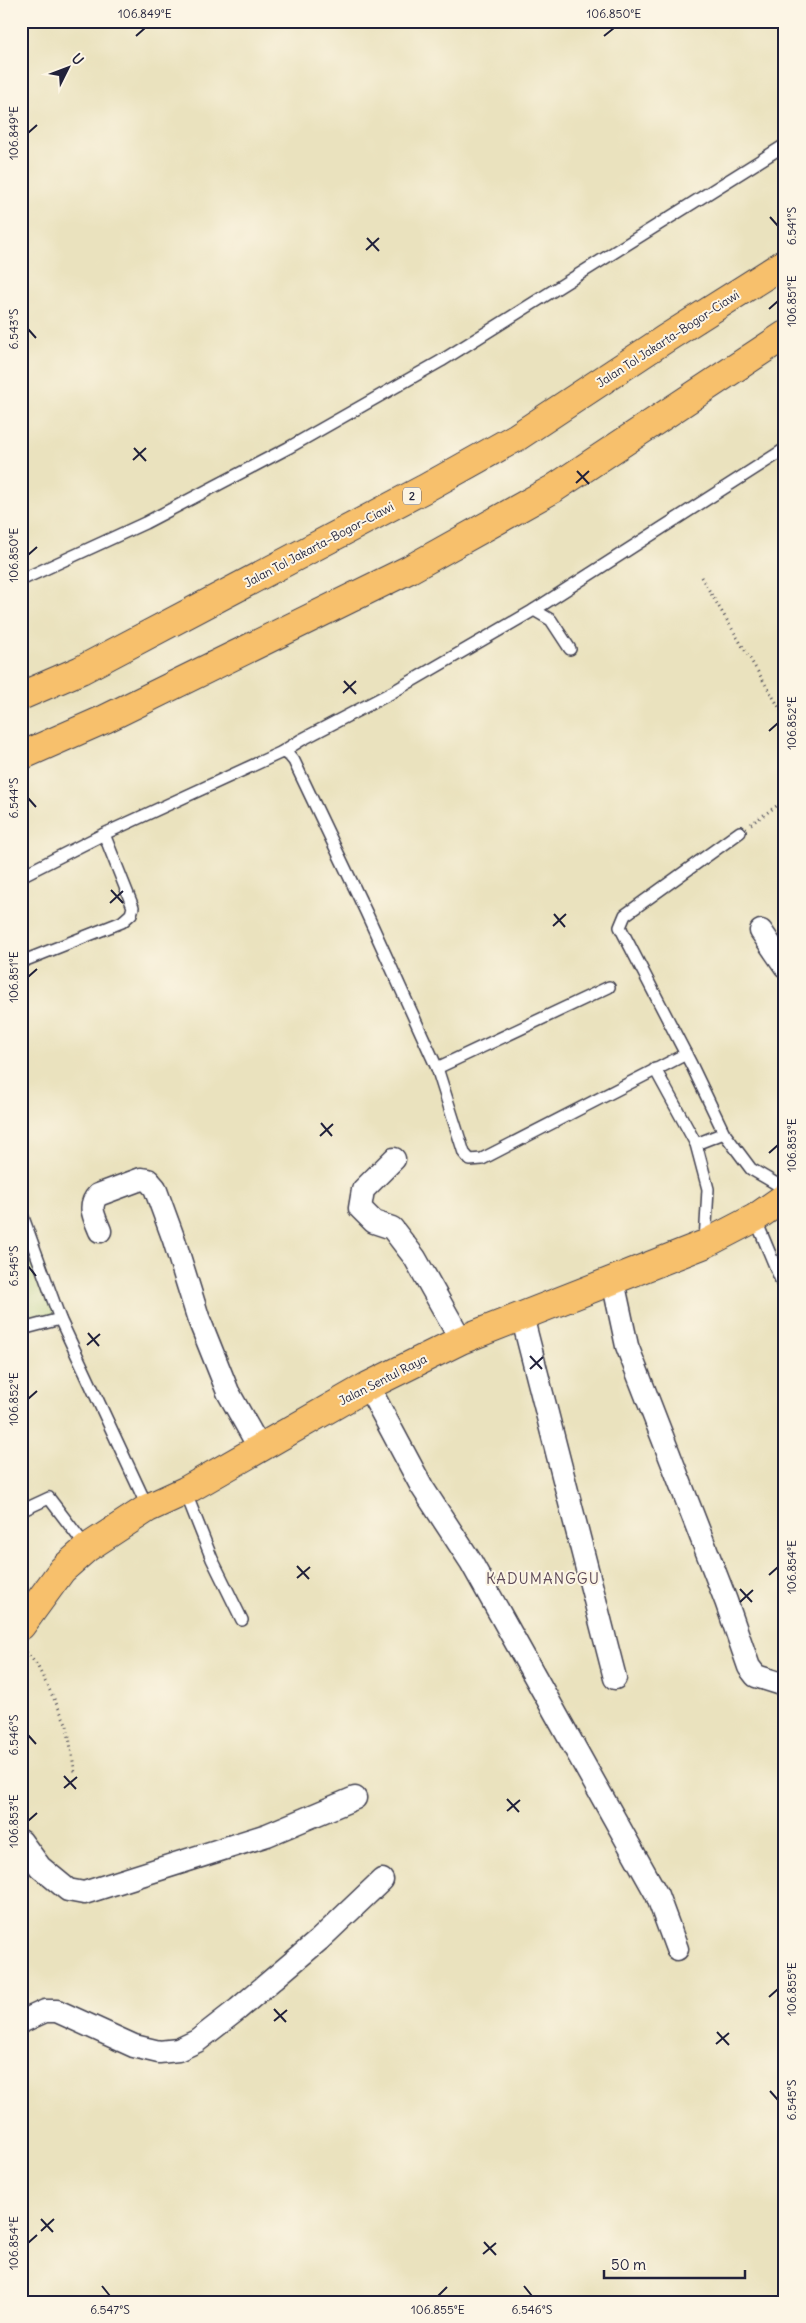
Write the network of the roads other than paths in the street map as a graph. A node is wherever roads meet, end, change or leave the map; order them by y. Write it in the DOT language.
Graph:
graph roads {
  1 [pos="785,146"];
  2 [pos="785,263"];
  3 [pos="785,335"];
  4 [pos="785,448"];
  5 [pos="21,580"];
  6 [pos="534,610"];
  7 [pos="570,649"];
  8 [pos="21,696"];
  9 [pos="282,752"];
  10 [pos="21,756"];
  11 [pos="740,832"];
  12 [pos="104,834"];
  13 [pos="21,876"];
  14 [pos="761,932"];
  15 [pos="21,962"];
  16 [pos="785,966"];
  17 [pos="609,987"];
  18 [pos="686,1054"];
  19 [pos="437,1068"];
  20 [pos="655,1069"];
  21 [pos="724,1133"];
  22 [pos="696,1144"];
  23 [pos="394,1159"];
  24 [pos="785,1189"];
  25 [pos="785,1197"];
  26 [pos="21,1212"];
  27 [pos="755,1218"];
  28 [pos="100,1231"];
  29 [pos="705,1244"];
  30 [pos="613,1281"];
  31 [pos="785,1290"];
  32 [pos="522,1316"];
  33 [pos="60,1319"];
  34 [pos="26,1328"];
  35 [pos="461,1340"];
  36 [pos="368,1386"];
  37 [pos="259,1447"];
  38 [pos="185,1491"];
  39 [pos="148,1508"];
  40 [pos="21,1511"];
  41 [pos="87,1548"];
  42 [pos="242,1620"];
  43 [pos="21,1626"];
  44 [pos="615,1678"];
  45 [pos="785,1684"];
  46 [pos="355,1798"];
  47 [pos="21,1841"];
  48 [pos="382,1880"];
  49 [pos="677,1949"];
  50 [pos="21,2022"];
  1 -- 5 [label="lane"];
  2 -- 8 [label="main road, Jalan Tol Jakarta–Bogor–Ciawi / 2"];
  3 -- 10 [label="main road"];
  4 -- 6 [label="lane"];
  6 -- 7 [label="lane"];
  6 -- 9 [label="lane"];
  9 -- 12 [label="lane"];
  9 -- 19 [label="lane"];
  11 -- 18 [label="lane"];
  12 -- 13 [label="lane"];
  12 -- 15 [label="lane"];
  14 -- 16 [label="street"];
  17 -- 19 [label="lane"];
  18 -- 20 [label="lane"];
  18 -- 21 [label="lane"];
  19 -- 20 [label="lane"];
  20 -- 22 [label="lane"];
  21 -- 22 [label="lane"];
  21 -- 24 [label="lane"];
  22 -- 29 [label="lane"];
  23 -- 35 [label="street"];
  25 -- 27 [label="main road, Jalan Sentul Raya"];
  26 -- 33 [label="lane"];
  27 -- 29 [label="main road, Jalan Sentul Raya"];
  27 -- 31 [label="lane"];
  28 -- 37 [label="street"];
  29 -- 30 [label="main road, Jalan Sentul Raya"];
  30 -- 32 [label="main road, Jalan Sentul Raya"];
  30 -- 45 [label="street"];
  32 -- 35 [label="main road, Jalan Sentul Raya"];
  32 -- 44 [label="street"];
  33 -- 34 [label="lane"];
  33 -- 39 [label="lane"];
  35 -- 36 [label="main road, Jalan Sentul Raya"];
  36 -- 37 [label="main road, Jalan Sentul Raya"];
  36 -- 49 [label="street"];
  37 -- 38 [label="main road, Jalan Sentul Raya"];
  38 -- 39 [label="main road, Jalan Sentul Raya"];
  38 -- 42 [label="lane"];
  39 -- 41 [label="main road, Jalan Sentul Raya"];
  40 -- 41 [label="lane"];
  41 -- 43 [label="main road, Jalan Sentul Raya"];
  46 -- 47 [label="street"];
  48 -- 50 [label="street"];
}
